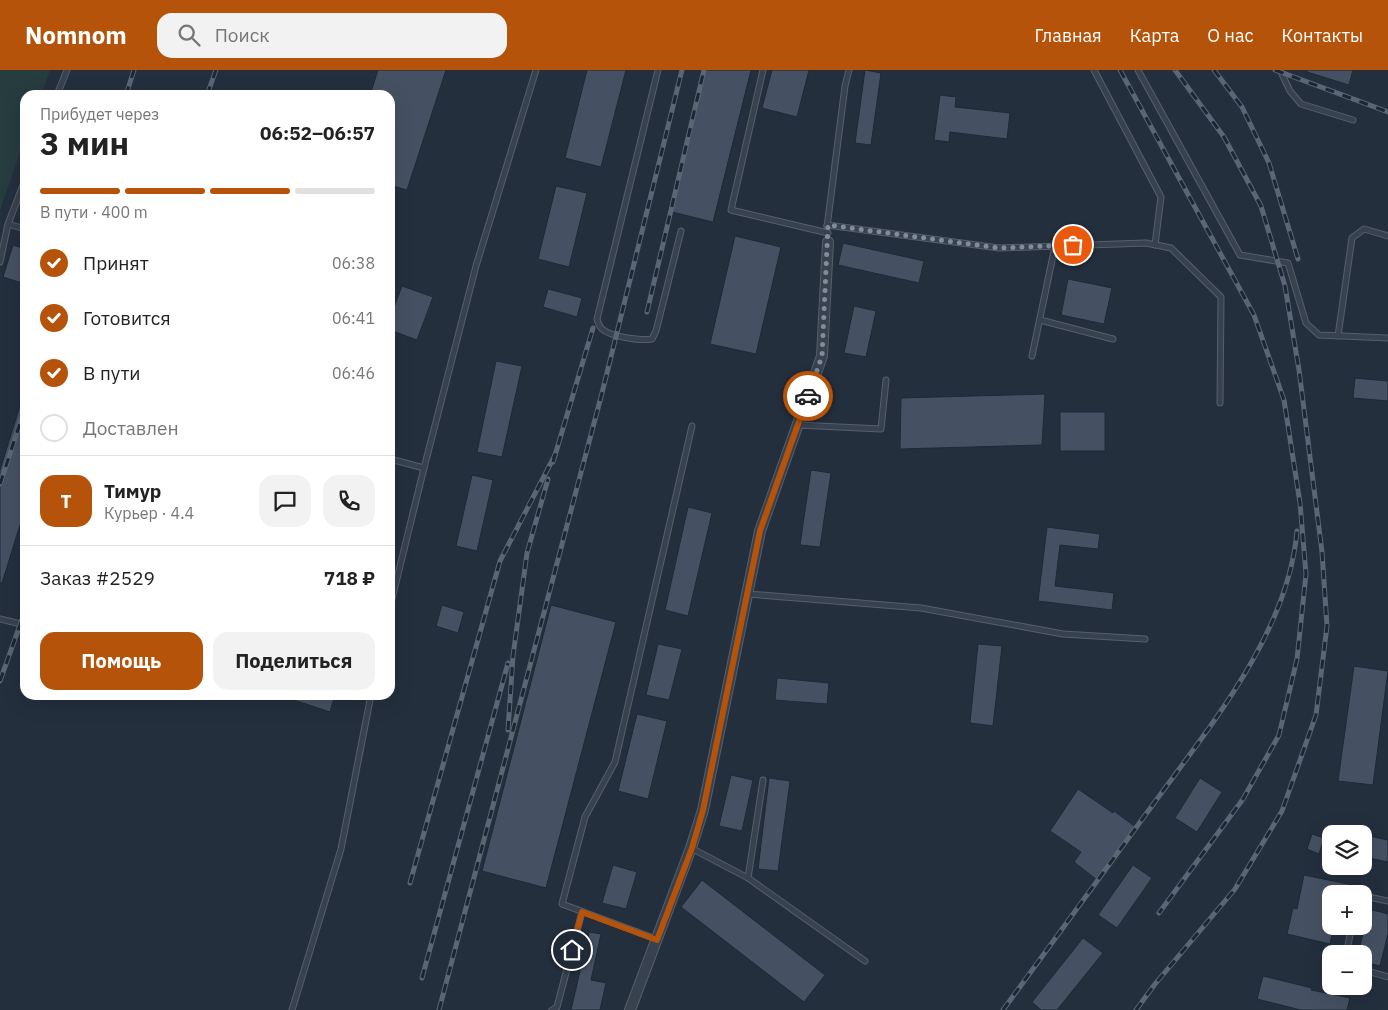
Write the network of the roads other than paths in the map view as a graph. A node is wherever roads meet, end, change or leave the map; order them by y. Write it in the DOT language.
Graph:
graph roads {
  1 [pos="67,70"];
  2 [pos="536,70"];
  3 [pos="658,70"];
  4 [pos="763,70"];
  5 [pos="849,70"];
  6 [pos="1094,70"];
  7 [pos="1138,70"];
  8 [pos="1280,70"];
  9 [pos="59,90"];
  10 [pos="1353,120"];
  11 [pos="20,193"];
  12 [pos="8,224"];
  13 [pos="828,225"];
  14 [pos="20,228"];
  15 [pos="681,232"];
  16 [pos="1388,236"];
  17 [pos="828,238"];
  18 [pos="1155,245"];
  19 [pos="1055,246"];
  20 [pos="0,262"];
  21 [pos="1040,320"];
  22 [pos="1338,336"];
  23 [pos="1388,338"];
  24 [pos="1113,339"];
  25 [pos="1032,356"];
  26 [pos="886,380"];
  27 [pos="1220,403"];
  28 [pos="798,425"];
  29 [pos="692,426"];
  30 [pos="395,460"];
  31 [pos="424,468"];
  32 [pos="395,587"];
  33 [pos="747,594"];
  34 [pos="0,619"];
  35 [pos="20,625"];
  36 [pos="1145,639"];
  37 [pos="370,700"];
  38 [pos="763,780"];
  39 [pos="692,848"];
  40 [pos="748,878"];
  41 [pos="1372,898"];
  42 [pos="1388,901"];
  43 [pos="582,912"];
  44 [pos="657,940"];
  45 [pos="865,961"];
  46 [pos="1372,972"];
  47 [pos="1388,977"];
  48 [pos="292,1010"];
  49 [pos="552,1010"];
  50 [pos="630,1010"];
  1 -- 9 [label="lane"];
  2 -- 31 [label="lane"];
  3 -- 15 [label="lane"];
  4 -- 17 [label="lane"];
  5 -- 13 [label="lane"];
  6 -- 18 [label="lane"];
  7 -- 22 [label="lane"];
  8 -- 10 [label="lane"];
  11 -- 12 [label="lane"];
  12 -- 14 [label="lane"];
  12 -- 20 [label="lane"];
  13 -- 17 [label="lane"];
  13 -- 19 [label="lane"];
  16 -- 22 [label="lane"];
  17 -- 28 [label="street"];
  18 -- 19 [label="lane"];
  18 -- 27 [label="lane"];
  19 -- 21 [label="lane"];
  21 -- 24 [label="lane"];
  21 -- 25 [label="lane"];
  22 -- 23 [label="lane"];
  26 -- 28 [label="lane"];
  28 -- 33 [label="street"];
  29 -- 43 [label="lane"];
  30 -- 31 [label="lane"];
  31 -- 32 [label="lane"];
  33 -- 36 [label="lane"];
  33 -- 39 [label="street"];
  34 -- 35 [label="lane"];
  37 -- 48 [label="lane"];
  38 -- 40 [label="lane"];
  39 -- 40 [label="lane"];
  39 -- 44 [label="street"];
  40 -- 45 [label="lane"];
  41 -- 42 [label="lane"];
  43 -- 44 [label="lane"];
  43 -- 49 [label="lane"];
  44 -- 50 [label="street"];
  46 -- 47 [label="lane"];
}
